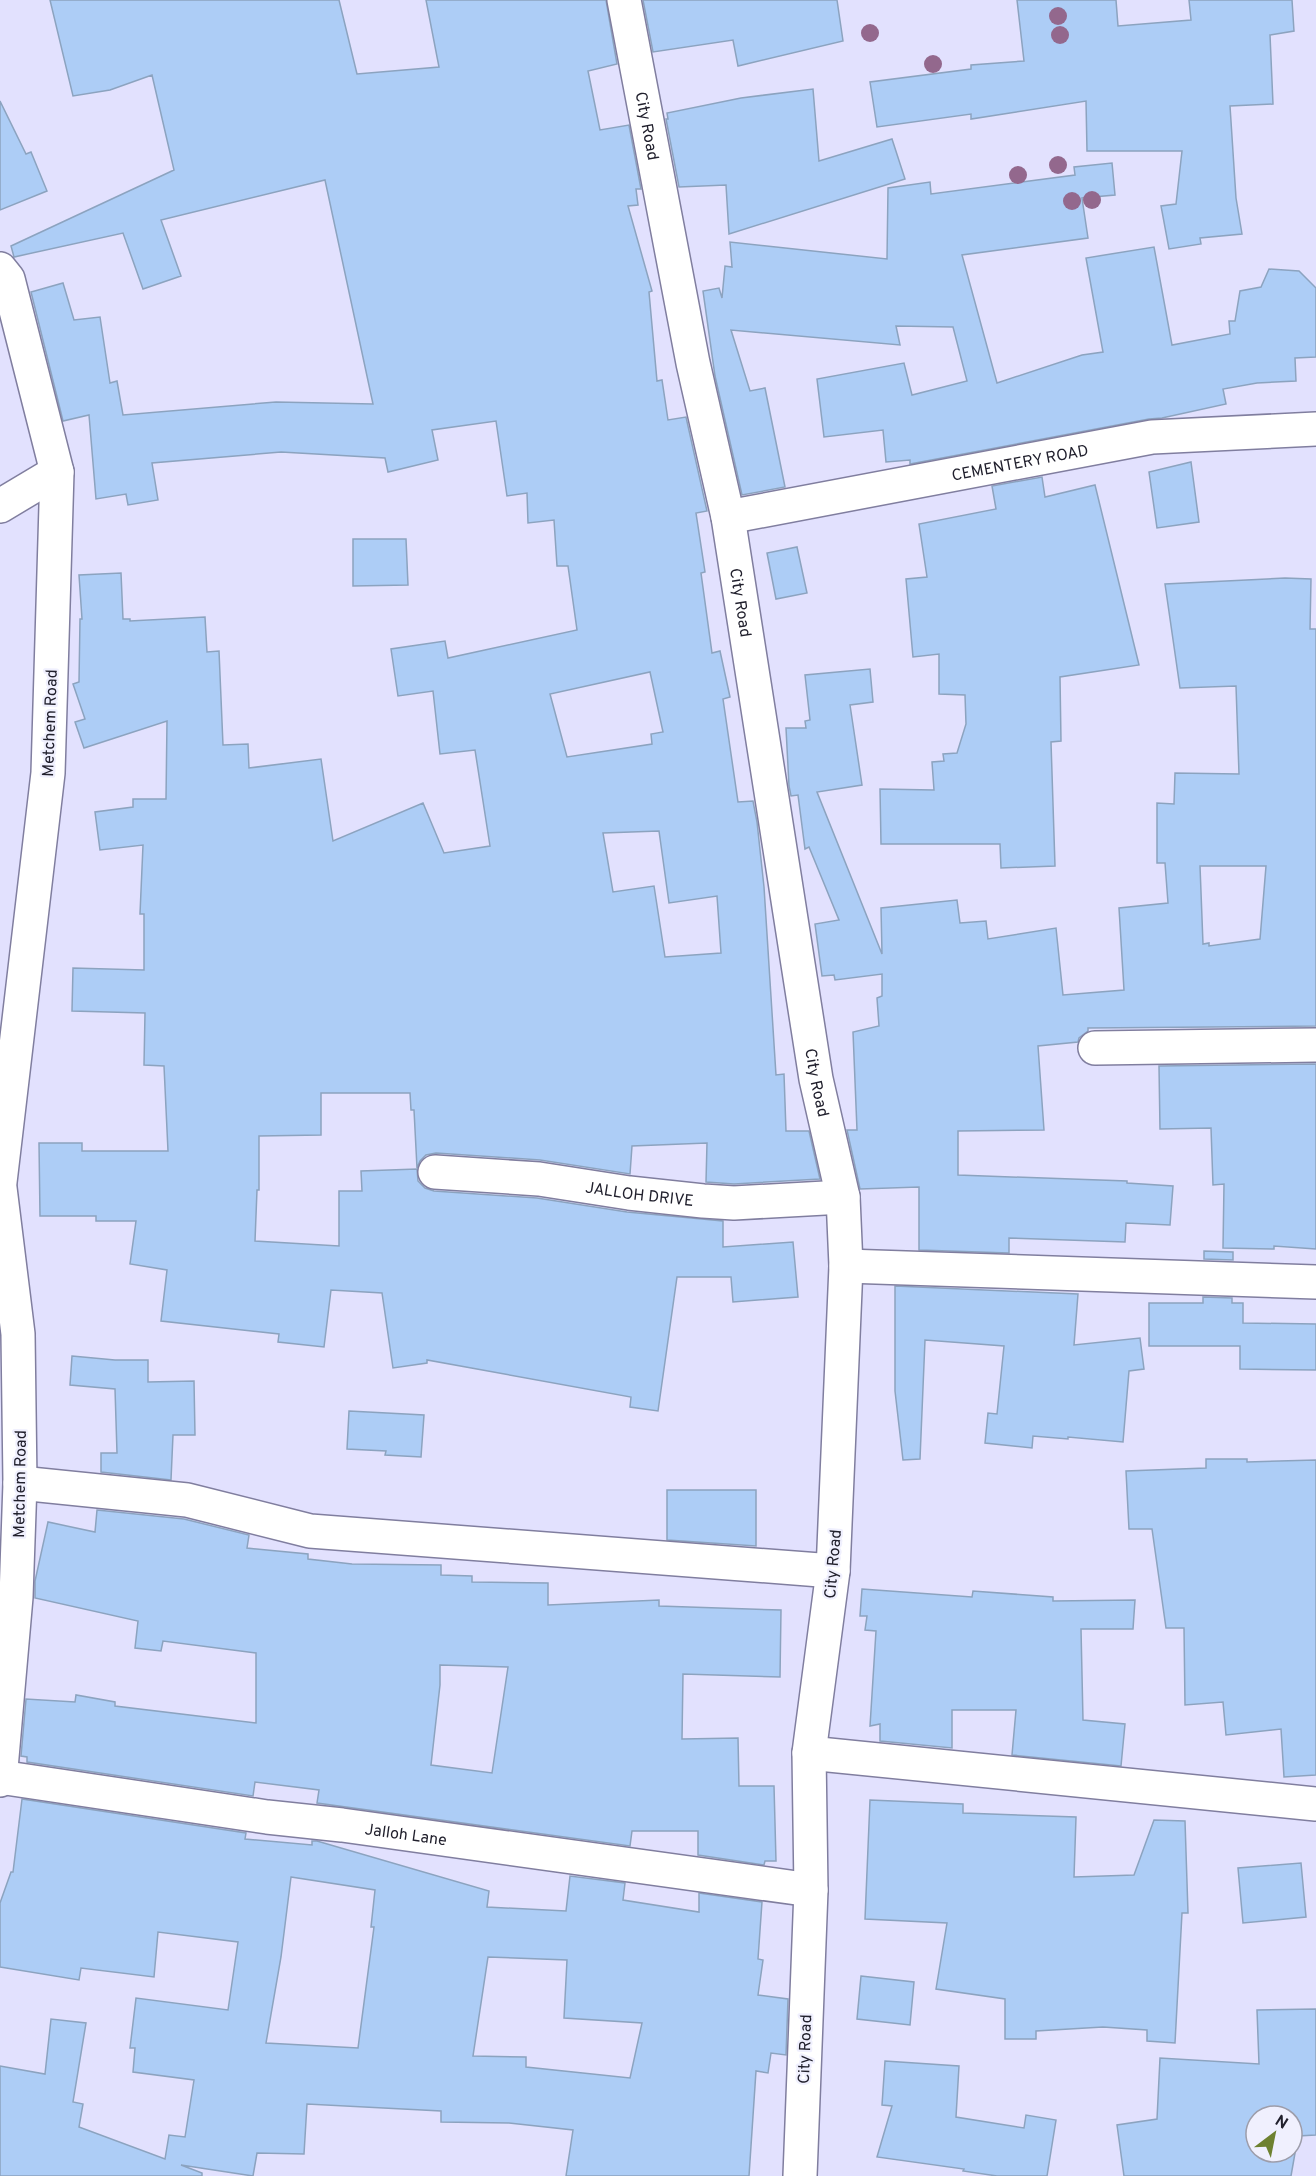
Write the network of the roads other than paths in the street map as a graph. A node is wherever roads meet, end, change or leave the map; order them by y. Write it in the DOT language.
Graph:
graph roads {
  1 [pos="624,0"];
  2 [pos="0,269"];
  3 [pos="1316,429"];
  4 [pos="57,472"];
  5 [pos="0,506"];
  6 [pos="728,517"];
  7 [pos="1316,1045"];
  8 [pos="1095,1048"];
  9 [pos="435,1172"];
  10 [pos="0,1182"];
  11 [pos="0,1188"];
  12 [pos="843,1197"];
  13 [pos="846,1266"];
  14 [pos="1316,1282"];
  15 [pos="20,1483"];
  16 [pos="833,1571"];
  17 [pos="8,1596"];
  18 [pos="809,1753"];
  19 [pos="0,1779"];
  20 [pos="1316,1804"];
  21 [pos="811,1890"];
  22 [pos="800,2176"];
  1 -- 6 [label="street, City Road"];
  2 -- 4 [label="street, Metchem Road"];
  3 -- 6 [label="street, CEMENTERY ROAD"];
  4 -- 5 [label="street"];
  4 -- 10 [label="street, Metchem Road"];
  6 -- 12 [label="street, City Road"];
  7 -- 8 [label="street"];
  9 -- 12 [label="street, JALLOH DRIVE"];
  11 -- 15 [label="street, Metchem Road"];
  12 -- 13 [label="street, City Road"];
  13 -- 14 [label="street"];
  13 -- 16 [label="street, City Road"];
  15 -- 16 [label="street"];
  15 -- 17 [label="street, Metchem Road"];
  16 -- 18 [label="street, City Road"];
  17 -- 19 [label="street, Metchem Road"];
  18 -- 20 [label="street"];
  18 -- 21 [label="street, City Road"];
  19 -- 21 [label="street, Jalloh Lane"];
  21 -- 22 [label="street, City Road"];
}
